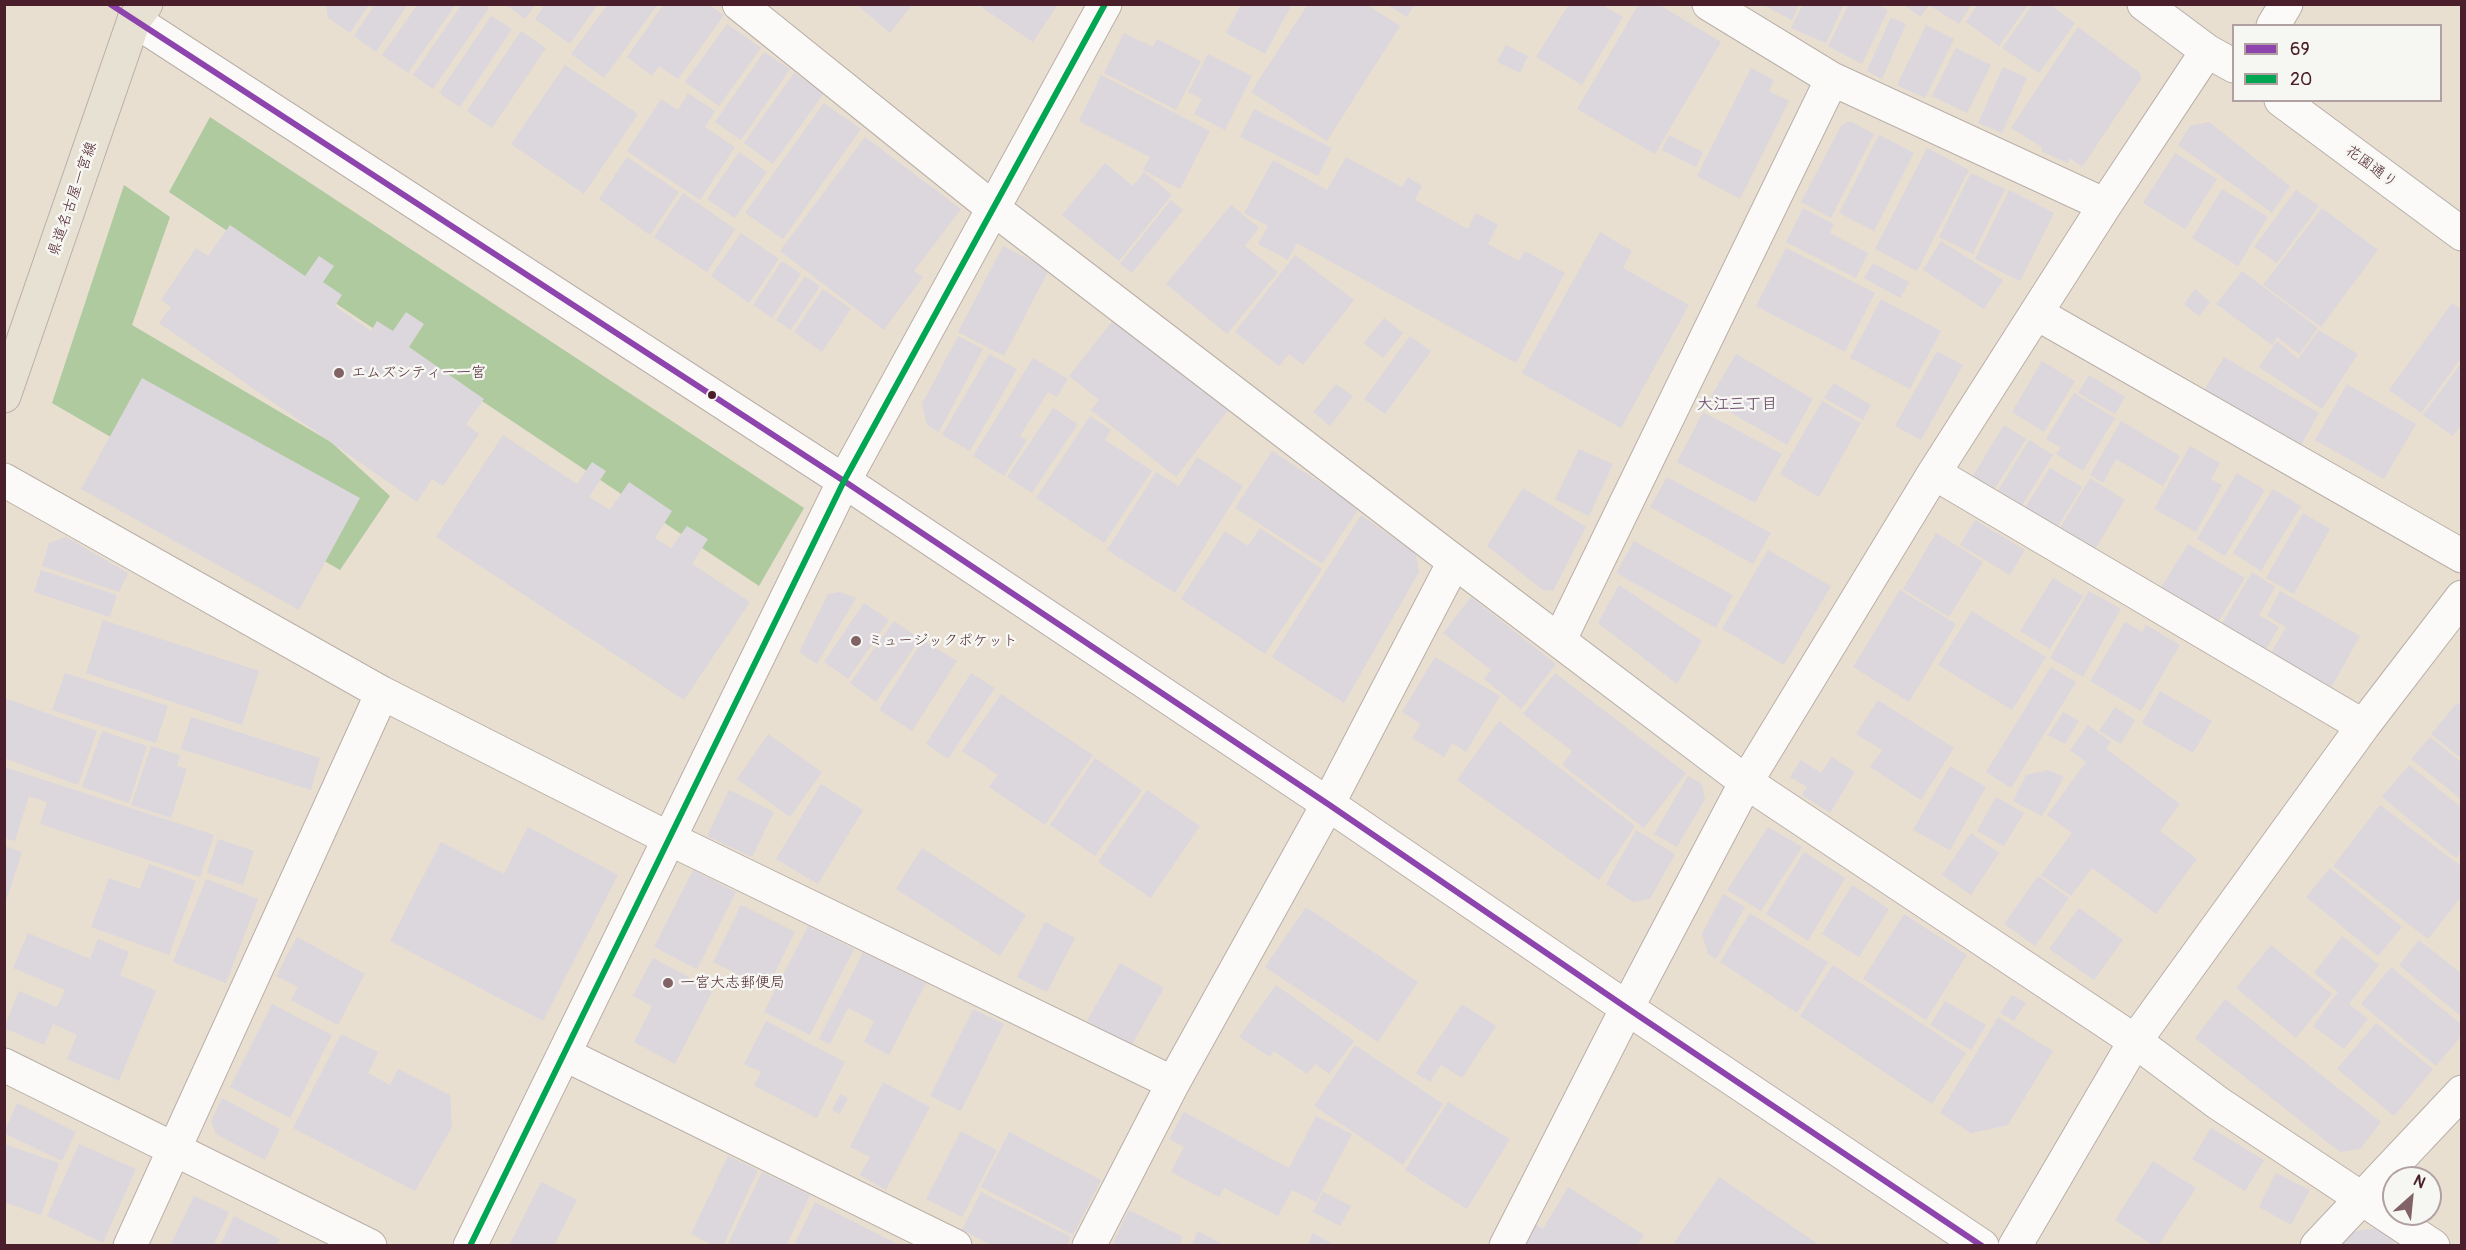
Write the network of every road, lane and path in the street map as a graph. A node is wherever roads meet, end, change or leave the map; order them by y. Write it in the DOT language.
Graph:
graph roads {
  1 [pos="739,4"];
  2 [pos="1105,4"];
  3 [pos="1709,4"];
  4 [pos="2144,4"];
  5 [pos="2286,4"];
  6 [pos="130,10"];
  7 [pos="2274,24"];
  8 [pos="2220,59"];
  9 [pos="1832,79"];
  10 [pos="2284,102"];
  11 [pos="2105,205"];
  12 [pos="994,209"];
  13 [pos="2462,234"];
  14 [pos="2036,313"];
  15 [pos="12,353"];
  16 [pos="4,396"];
  17 [pos="1934,473"];
  18 [pos="4,480"];
  19 [pos="844,481"];
  20 [pos="2462,556"];
  21 [pos="1454,562"];
  22 [pos="2462,597"];
  23 [pos="1560,639"];
  24 [pos="382,693"];
  25 [pos="2362,726"];
  26 [pos="1746,782"];
  27 [pos="1328,804"];
  28 [pos="668,838"];
  29 [pos="1626,1008"];
  30 [pos="2135,1041"];
  31 [pos="564,1054"];
  32 [pos="4,1065"];
  33 [pos="1173,1083"];
  34 [pos="2462,1092"];
  35 [pos="174,1148"];
  36 [pos="2361,1199"];
  37 [pos="130,1245"];
  38 [pos="370,1245"];
  39 [pos="470,1245"];
  40 [pos="956,1245"];
  41 [pos="1089,1245"];
  42 [pos="1506,1245"];
  43 [pos="1982,1245"];
  44 [pos="2015,1245"];
  45 [pos="2317,1245"];
  46 [pos="2433,1245"];
  1 -- 12 [label="street"];
  2 -- 12 [label="street"];
  3 -- 9 [label="street"];
  4 -- 8 [label="street"];
  5 -- 7 [label="street"];
  6 -- 15 [label="main road, 県道名古屋一宮線"];
  6 -- 19 [label="street"];
  8 -- 11 [label="street"];
  9 -- 11 [label="street"];
  9 -- 23 [label="street"];
  10 -- 13 [label="street, 花園通り"];
  11 -- 14 [label="street"];
  12 -- 19 [label="street"];
  12 -- 21 [label="street"];
  14 -- 17 [label="street"];
  14 -- 20 [label="street"];
  15 -- 16 [label="main road, 県道名古屋一宮線"];
  17 -- 25 [label="street"];
  17 -- 26 [label="street"];
  18 -- 24 [label="street"];
  19 -- 27 [label="street"];
  19 -- 28 [label="street"];
  21 -- 23 [label="street"];
  21 -- 27 [label="street"];
  22 -- 25 [label="street"];
  23 -- 26 [label="street"];
  24 -- 28 [label="street"];
  24 -- 35 [label="street"];
  25 -- 30 [label="street"];
  26 -- 29 [label="street"];
  26 -- 30 [label="street"];
  27 -- 29 [label="street"];
  27 -- 33 [label="street"];
  28 -- 31 [label="street"];
  28 -- 33 [label="street"];
  29 -- 42 [label="street"];
  29 -- 43 [label="street"];
  30 -- 36 [label="street"];
  30 -- 44 [label="street"];
  31 -- 39 [label="street"];
  31 -- 40 [label="street"];
  32 -- 35 [label="street"];
  33 -- 41 [label="street"];
  34 -- 36 [label="street"];
  35 -- 37 [label="street"];
  35 -- 38 [label="street"];
  36 -- 45 [label="street"];
  36 -- 46 [label="street"];
}
